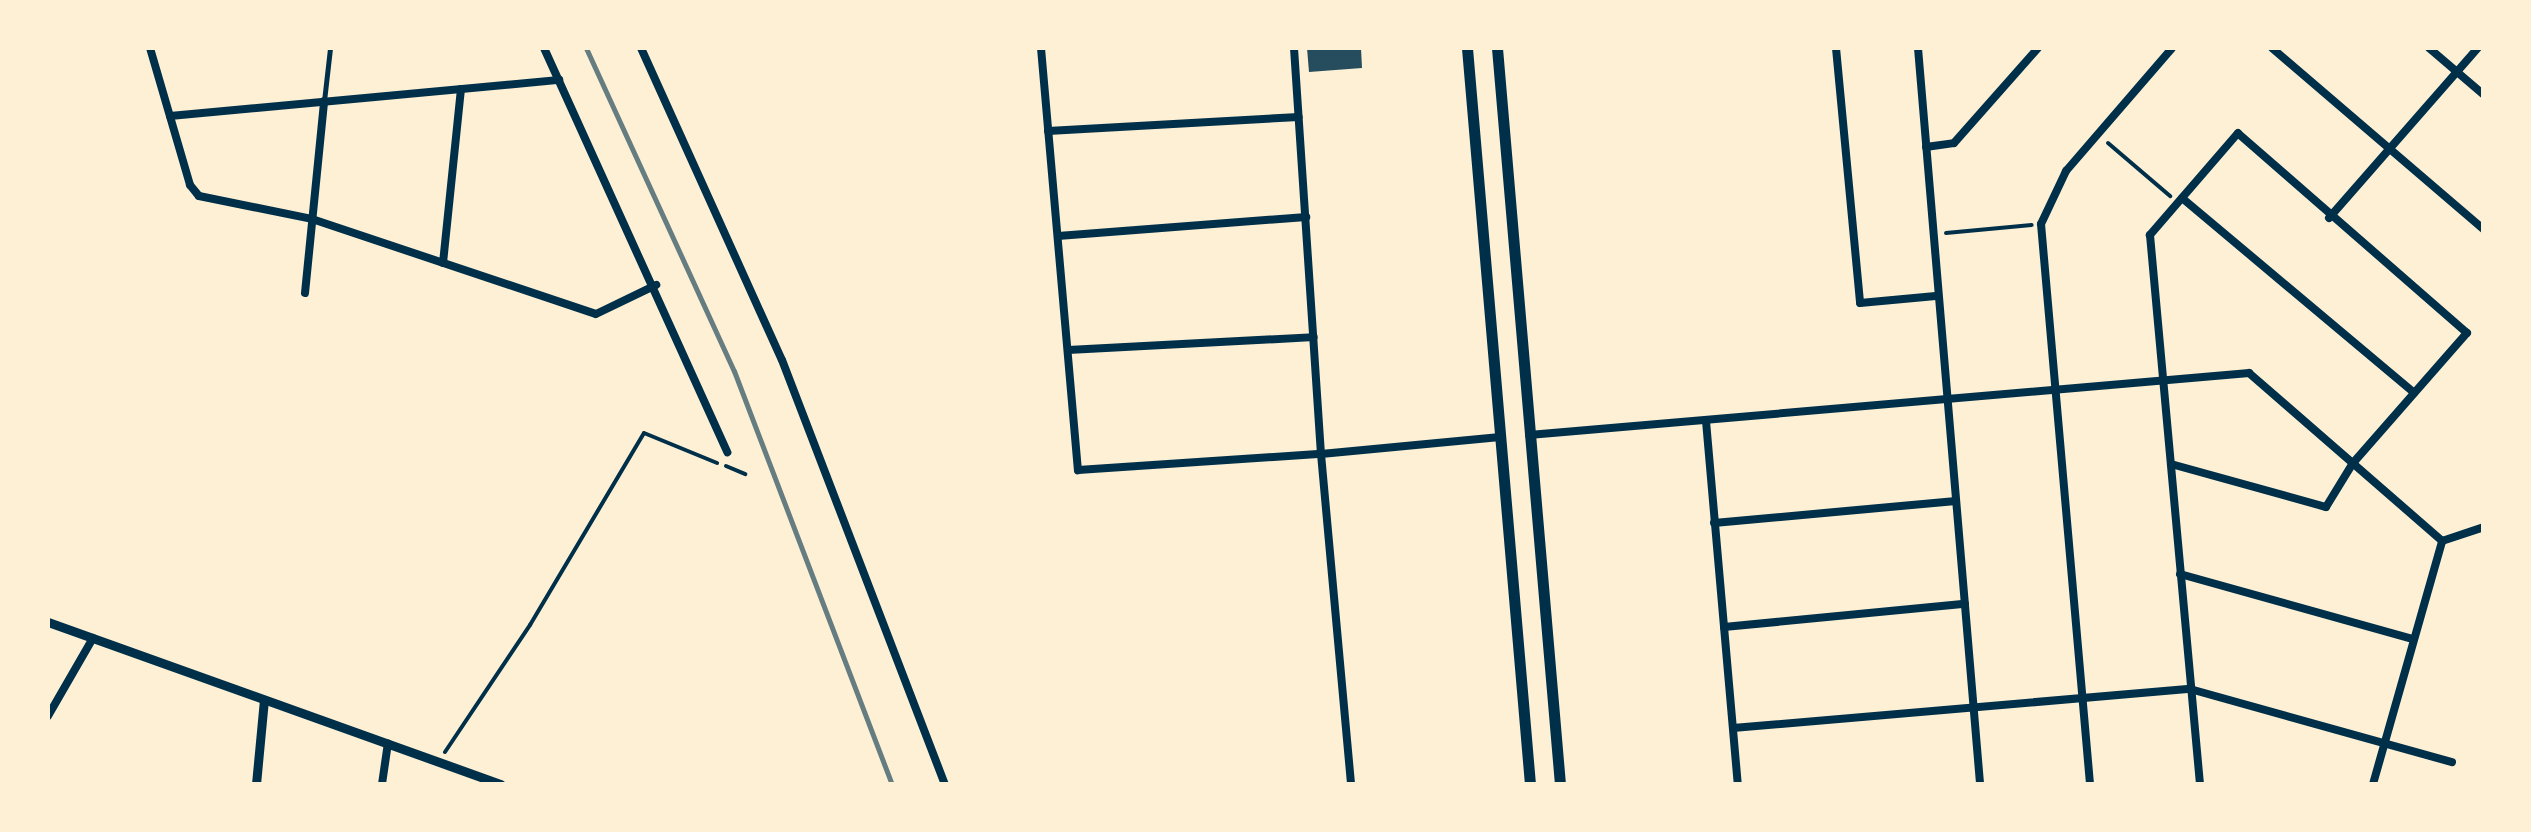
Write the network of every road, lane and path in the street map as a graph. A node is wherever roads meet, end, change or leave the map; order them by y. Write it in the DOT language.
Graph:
graph roads {
  1 [pos="150,48"];
  2 [pos="330,48"];
  3 [pos="544,48"];
  4 [pos="641,48"];
  5 [pos="1041,48"];
  6 [pos="1294,48"];
  7 [pos="1466,48"];
  8 [pos="1497,48"];
  9 [pos="1836,48"];
  10 [pos="1918,48"];
  11 [pos="2038,48"];
  12 [pos="2172,48"];
  13 [pos="2272,48"];
  14 [pos="2429,48"];
  15 [pos="2478,48"];
  16 [pos="2457,72"];
  17 [pos="560,80"];
  18 [pos="461,88"];
  19 [pos="2484,94"];
  20 [pos="324,101"];
  21 [pos="170,116"];
  22 [pos="1299,117"];
  23 [pos="1048,131"];
  24 [pos="2097,134"];
  25 [pos="1926,146"];
  26 [pos="2390,149"];
  27 [pos="2180,200"];
  28 [pos="1306,217"];
  29 [pos="2329,218"];
  30 [pos="312,220"];
  31 [pos="2041,224"];
  32 [pos="2484,230"];
  33 [pos="1932,235"];
  34 [pos="1058,236"];
  35 [pos="442,263"];
  36 [pos="656,285"];
  37 [pos="305,293"];
  38 [pos="1936,296"];
  39 [pos="1314,337"];
  40 [pos="1068,350"];
  41 [pos="2164,381"];
  42 [pos="2055,390"];
  43 [pos="2414,393"];
  44 [pos="1946,398"];
  45 [pos="1706,420"];
  46 [pos="1529,435"];
  47 [pos="1500,436"];
  48 [pos="727,452"];
  49 [pos="1321,454"];
  50 [pos="2353,463"];
  51 [pos="2171,464"];
  52 [pos="745,474"];
  53 [pos="1956,500"];
  54 [pos="1714,523"];
  55 [pos="2484,527"];
  56 [pos="2442,542"];
  57 [pos="2180,574"];
  58 [pos="1964,604"];
  59 [pos="48,622"];
  60 [pos="1724,627"];
  61 [pos="93,638"];
  62 [pos="2413,639"];
  63 [pos="2190,689"];
  64 [pos="2082,698"];
  65 [pos="264,700"];
  66 [pos="1974,708"];
  67 [pos="48,716"];
  68 [pos="1733,728"];
  69 [pos="388,743"];
  70 [pos="2384,744"];
  71 [pos="438,762"];
  72 [pos="2452,762"];
  73 [pos="256,784"];
  74 [pos="382,784"];
  75 [pos="501,784"];
  76 [pos="945,784"];
  77 [pos="1351,784"];
  78 [pos="1530,784"];
  79 [pos="1560,784"];
  80 [pos="1738,784"];
  81 [pos="1980,784"];
  82 [pos="2090,784"];
  83 [pos="2200,784"];
  84 [pos="2372,784"];
  1 -- 21 [label="street"];
  2 -- 20 [label="street"];
  3 -- 17 [label="street"];
  4 -- 76 [label="street"];
  5 -- 23 [label="street"];
  6 -- 22 [label="street"];
  7 -- 47 [label="main road"];
  8 -- 46 [label="main road"];
  9 -- 38 [label="street"];
  10 -- 25 [label="street"];
  11 -- 25 [label="street"];
  12 -- 24 [label="street"];
  13 -- 26 [label="street"];
  14 -- 16 [label="street"];
  15 -- 16 [label="street"];
  16 -- 19 [label="street"];
  16 -- 26 [label="street"];
  17 -- 18 [label="street"];
  17 -- 36 [label="street"];
  18 -- 20 [label="street"];
  18 -- 35 [label="street"];
  20 -- 21 [label="street"];
  20 -- 30 [label="street"];
  21 -- 30 [label="street"];
  22 -- 23 [label="street"];
  22 -- 28 [label="street"];
  23 -- 34 [label="street"];
  24 -- 27 [label="path"];
  24 -- 31 [label="street"];
  25 -- 33 [label="street"];
  26 -- 29 [label="street"];
  26 -- 32 [label="street"];
  27 -- 29 [label="street"];
  27 -- 41 [label="street"];
  27 -- 43 [label="street"];
  28 -- 34 [label="street"];
  28 -- 39 [label="street"];
  29 -- 43 [label="street"];
  30 -- 35 [label="street"];
  30 -- 37 [label="street"];
  31 -- 33 [label="path"];
  31 -- 42 [label="street"];
  33 -- 38 [label="street"];
  34 -- 40 [label="street"];
  35 -- 36 [label="street"];
  36 -- 48 [label="street"];
  38 -- 44 [label="street"];
  39 -- 40 [label="street"];
  39 -- 49 [label="street"];
  40 -- 49 [label="street"];
  41 -- 42 [label="street"];
  41 -- 50 [label="street"];
  41 -- 51 [label="street"];
  42 -- 44 [label="street"];
  42 -- 64 [label="street"];
  43 -- 50 [label="street"];
  44 -- 45 [label="street"];
  44 -- 53 [label="street"];
  45 -- 46 [label="street"];
  45 -- 54 [label="street"];
  46 -- 79 [label="main road"];
  47 -- 49 [label="street"];
  47 -- 78 [label="main road"];
  49 -- 77 [label="street"];
  50 -- 51 [label="street"];
  50 -- 56 [label="street"];
  51 -- 57 [label="street"];
  52 -- 71 [label="path"];
  53 -- 54 [label="street"];
  53 -- 58 [label="street"];
  54 -- 60 [label="street"];
  55 -- 56 [label="street"];
  56 -- 62 [label="street"];
  57 -- 62 [label="street"];
  57 -- 63 [label="street"];
  58 -- 60 [label="street"];
  58 -- 66 [label="street"];
  59 -- 61 [label="street"];
  60 -- 68 [label="street"];
  61 -- 65 [label="street"];
  61 -- 67 [label="street"];
  62 -- 70 [label="street"];
  63 -- 64 [label="street"];
  63 -- 70 [label="street"];
  63 -- 83 [label="street"];
  64 -- 66 [label="street"];
  64 -- 82 [label="street"];
  65 -- 69 [label="street"];
  65 -- 73 [label="street"];
  66 -- 68 [label="street"];
  66 -- 81 [label="street"];
  68 -- 80 [label="street"];
  69 -- 71 [label="street"];
  69 -- 74 [label="street"];
  70 -- 72 [label="street"];
  70 -- 84 [label="street"];
  71 -- 75 [label="street"];
}
